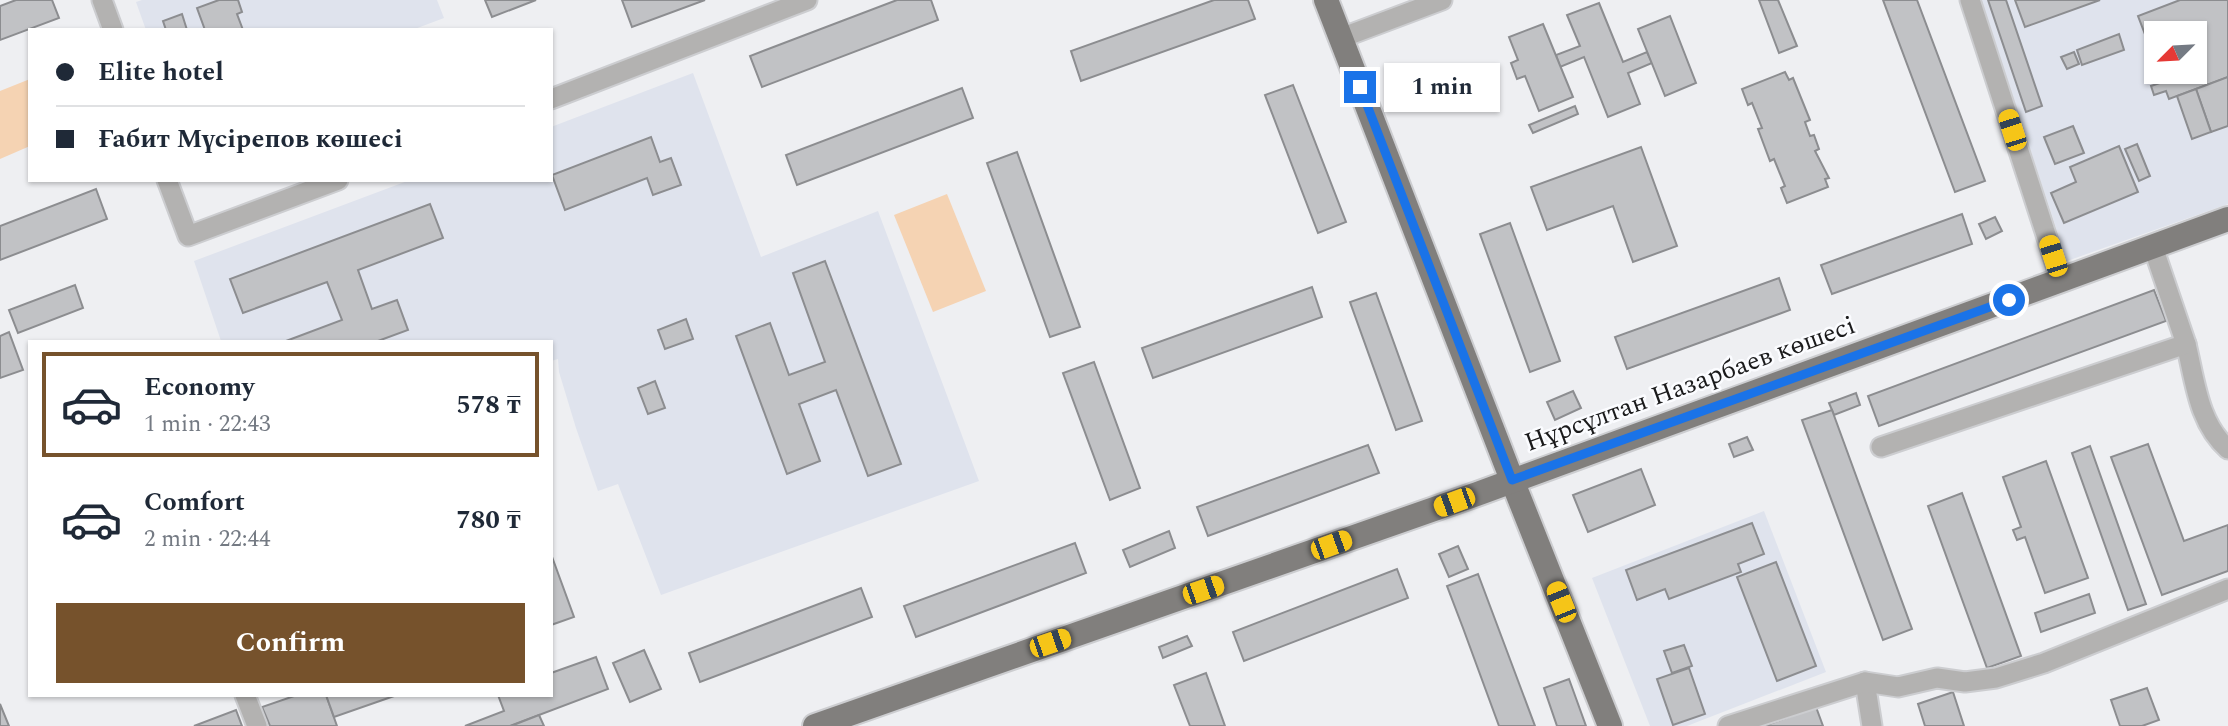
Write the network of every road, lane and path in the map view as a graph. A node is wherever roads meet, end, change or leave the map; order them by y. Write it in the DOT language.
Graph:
graph roads {
  1 [pos="102,0"];
  2 [pos="807,0"];
  3 [pos="1326,0"];
  4 [pos="1442,0"];
  5 [pos="1970,0"];
  6 [pos="112,28"];
  7 [pos="1341,38"];
  8 [pos="553,98"];
  9 [pos="168,182"];
  10 [pos="333,182"];
  11 [pos="2228,219"];
  12 [pos="2153,247"];
  13 [pos="2061,281"];
  14 [pos="2186,344"];
  15 [pos="1881,447"];
  16 [pos="2228,449"];
  17 [pos="1512,480"];
  18 [pos="2228,589"];
  19 [pos="1865,682"];
  20 [pos="246,697"];
  21 [pos="257,726"];
  22 [pos="814,726"];
  23 [pos="1610,726"];
  24 [pos="1728,726"];
  25 [pos="1872,726"];
  1 -- 6 [label="street"];
  2 -- 8 [label="street"];
  3 -- 7 [label="main road"];
  4 -- 7 [label="street"];
  5 -- 13 [label="street"];
  7 -- 17 [label="main road"];
  9 -- 10 [label="street"];
  11 -- 12 [label="main road, Нұрсұлтан Назарбаев көшесі"];
  12 -- 13 [label="main road, Нұрсұлтан Назарбаев көшесі"];
  12 -- 14 [label="street"];
  13 -- 17 [label="main road, Нұрсұлтан Назарбаев көшесі"];
  14 -- 15 [label="street"];
  14 -- 16 [label="street"];
  17 -- 22 [label="main road, Нұрсұлтан Назарбаев көшесі"];
  17 -- 23 [label="main road"];
  18 -- 19 [label="street"];
  19 -- 24 [label="street"];
  19 -- 25 [label="street"];
  20 -- 21 [label="street"];
}
